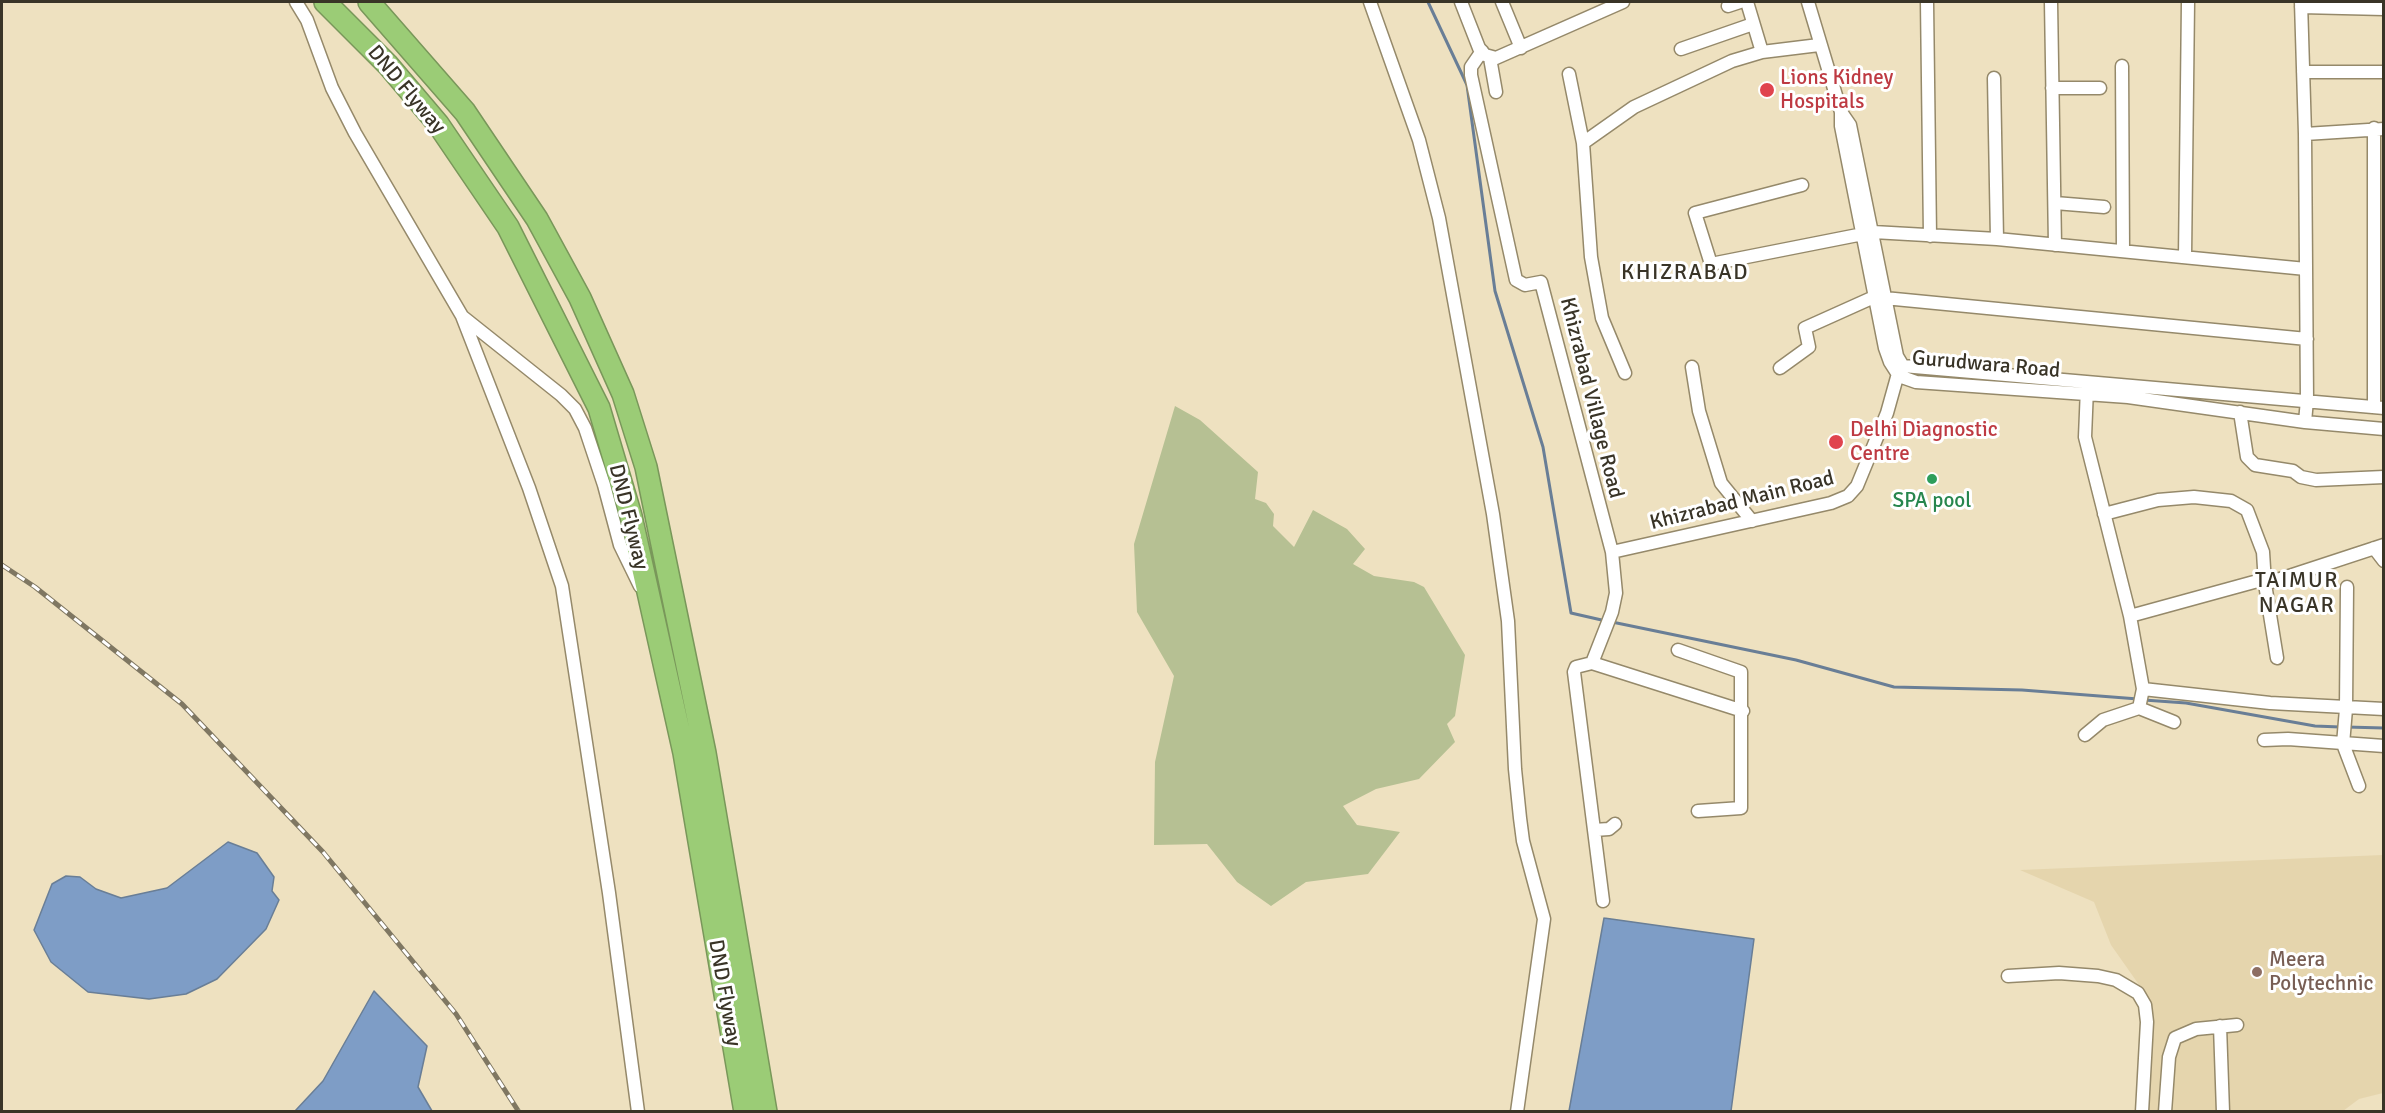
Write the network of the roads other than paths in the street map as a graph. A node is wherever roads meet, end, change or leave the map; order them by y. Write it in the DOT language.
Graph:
graph roads {
  1 [pos="296,2"];
  2 [pos="325,2"];
  3 [pos="369,2"];
  4 [pos="1370,2"];
  5 [pos="1461,2"];
  6 [pos="1502,2"];
  7 [pos="1623,2"];
  8 [pos="1747,2"];
  9 [pos="1808,2"];
  10 [pos="1927,2"];
  11 [pos="2051,2"];
  12 [pos="2188,2"];
  13 [pos="2301,4"];
  14 [pos="1600,7"];
  15 [pos="2384,9"];
  16 [pos="1753,24"];
  17 [pos="1819,45"];
  18 [pos="1521,48"];
  19 [pos="1681,49"];
  20 [pos="1762,52"];
  21 [pos="1486,55"];
  22 [pos="2122,66"];
  23 [pos="2303,72"];
  24 [pos="2384,72"];
  25 [pos="1569,74"];
  26 [pos="1994,78"];
  27 [pos="2052,88"];
  28 [pos="2100,88"];
  29 [pos="1496,92"];
  30 [pos="2379,129"];
  31 [pos="2305,134"];
  32 [pos="1583,143"];
  33 [pos="1802,185"];
  34 [pos="2055,203"];
  35 [pos="2104,207"];
  36 [pos="1868,233"];
  37 [pos="1930,236"];
  38 [pos="1997,239"];
  39 [pos="2055,245"];
  40 [pos="2123,251"];
  41 [pos="2185,257"];
  42 [pos="2306,269"];
  43 [pos="1880,297"];
  44 [pos="462,316"];
  45 [pos="2307,339"];
  46 [pos="1692,367"];
  47 [pos="1780,368"];
  48 [pos="1899,369"];
  49 [pos="1625,373"];
  50 [pos="2087,381"];
  51 [pos="2087,394"];
  52 [pos="2307,400"];
  53 [pos="2379,407"];
  54 [pos="2240,412"];
  55 [pos="2305,422"];
  56 [pos="2384,429"];
  57 [pos="2384,477"];
  58 [pos="2104,514"];
  59 [pos="1752,521"];
  60 [pos="2379,546"];
  61 [pos="1612,552"];
  62 [pos="2384,561"];
  63 [pos="2265,582"];
  64 [pos="2347,587"];
  65 [pos="651,608"];
  66 [pos="2130,616"];
  67 [pos="1677,650"];
  68 [pos="2277,658"];
  69 [pos="1592,663"];
  70 [pos="2140,698"];
  71 [pos="2346,709"];
  72 [pos="2384,709"];
  73 [pos="1743,711"];
  74 [pos="2174,722"];
  75 [pos="2344,732"];
  76 [pos="2085,735"];
  77 [pos="2264,740"];
  78 [pos="2384,746"];
  79 [pos="2359,786"];
  80 [pos="1698,811"];
  81 [pos="1615,824"];
  82 [pos="1594,830"];
  83 [pos="1603,901"];
  84 [pos="2008,976"];
  85 [pos="2237,1025"];
  86 [pos="2220,1026"];
  87 [pos="638,1112"];
  88 [pos="745,1112"];
  89 [pos="766,1112"];
  90 [pos="1517,1112"];
  91 [pos="2142,1112"];
  92 [pos="2165,1112"];
  93 [pos="2223,1112"];
  1 -- 44 [label="street"];
  2 -- 65 [label="highway, DND Flyway"];
  3 -- 89 [label="highway, DND Flyway"];
  4 -- 90 [label="street"];
  5 -- 21 [label="street"];
  6 -- 18 [label="street"];
  7 -- 14 [label="street"];
  8 -- 16 [label="street"];
  9 -- 17 [label="street"];
  10 -- 37 [label="street"];
  11 -- 27 [label="street"];
  12 -- 41 [label="street"];
  13 -- 15 [label="street"];
  13 -- 23 [label="street"];
  14 -- 18 [label="street"];
  16 -- 19 [label="street"];
  16 -- 20 [label="street"];
  17 -- 20 [label="street"];
  17 -- 36 [label="street, Gurudwara Road"];
  18 -- 21 [label="street"];
  20 -- 32 [label="street"];
  21 -- 29 [label="street"];
  21 -- 61 [label="street, Khizrabad Village Road"];
  22 -- 40 [label="street"];
  23 -- 24 [label="street"];
  23 -- 31 [label="street"];
  25 -- 32 [label="street"];
  26 -- 38 [label="street"];
  27 -- 28 [label="street"];
  27 -- 34 [label="street"];
  30 -- 31 [label="street"];
  30 -- 53 [label="street"];
  31 -- 42 [label="street"];
  32 -- 49 [label="street"];
  33 -- 36 [label="street"];
  34 -- 35 [label="street"];
  34 -- 39 [label="street"];
  36 -- 37 [label="street"];
  36 -- 43 [label="street, Gurudwara Road"];
  37 -- 38 [label="street"];
  38 -- 39 [label="street"];
  39 -- 40 [label="street"];
  40 -- 41 [label="street"];
  41 -- 42 [label="street"];
  42 -- 45 [label="street"];
  43 -- 45 [label="street"];
  43 -- 47 [label="street"];
  43 -- 48 [label="street, Gurudwara Road"];
  44 -- 65 [label="street"];
  44 -- 87 [label="street"];
  45 -- 52 [label="street"];
  46 -- 59 [label="street"];
  48 -- 50 [label="street"];
  48 -- 51 [label="street, Gurudwara Road"];
  48 -- 59 [label="street, Khizrabad Main Road"];
  50 -- 51 [label="street"];
  50 -- 52 [label="street"];
  51 -- 54 [label="street, Gurudwara Road"];
  51 -- 58 [label="street"];
  52 -- 53 [label="street"];
  52 -- 55 [label="street"];
  54 -- 55 [label="street, Gurudwara Road"];
  54 -- 57 [label="street"];
  55 -- 56 [label="street, Gurudwara Road"];
  58 -- 63 [label="street"];
  58 -- 66 [label="street"];
  59 -- 61 [label="street, Khizrabad Main Road"];
  60 -- 62 [label="street"];
  60 -- 63 [label="street"];
  61 -- 69 [label="street"];
  63 -- 66 [label="street"];
  63 -- 68 [label="street"];
  64 -- 71 [label="street"];
  65 -- 88 [label="highway, DND Flyway"];
  66 -- 70 [label="street"];
  67 -- 73 [label="street"];
  69 -- 73 [label="street"];
  69 -- 82 [label="street"];
  70 -- 71 [label="street"];
  70 -- 74 [label="street"];
  70 -- 76 [label="street"];
  71 -- 72 [label="street"];
  71 -- 75 [label="street"];
  73 -- 80 [label="street"];
  75 -- 77 [label="street"];
  75 -- 78 [label="street"];
  75 -- 79 [label="street"];
  81 -- 82 [label="street"];
  82 -- 83 [label="street"];
  84 -- 91 [label="street"];
  85 -- 86 [label="street"];
  86 -- 92 [label="street"];
  86 -- 93 [label="street"];
}
